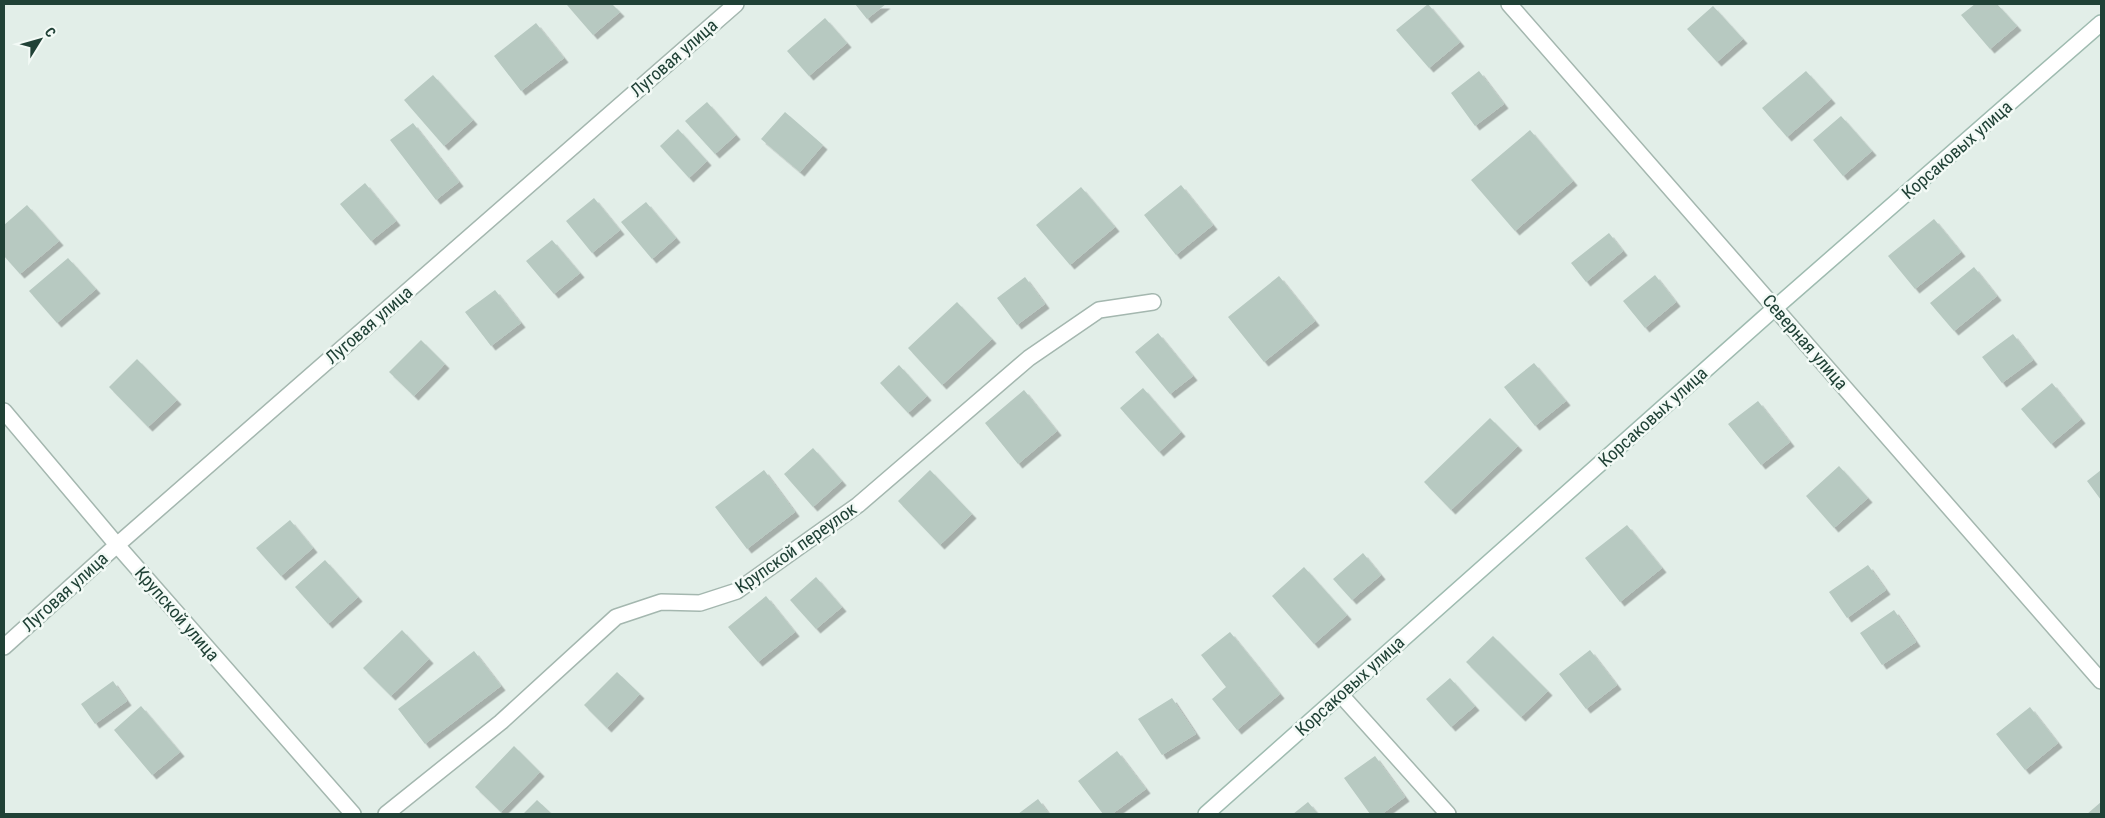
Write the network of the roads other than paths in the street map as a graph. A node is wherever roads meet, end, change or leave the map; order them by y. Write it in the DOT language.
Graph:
graph roads {
  1 [pos="736,4"];
  2 [pos="1509,4"];
  3 [pos="2101,23"];
  4 [pos="1154,302"];
  5 [pos="1775,308"];
  6 [pos="4,411"];
  7 [pos="117,545"];
  8 [pos="4,647"];
  9 [pos="2101,681"];
  10 [pos="1341,695"];
  11 [pos="353,814"];
  12 [pos="386,814"];
  13 [pos="1206,814"];
  14 [pos="1448,814"];
  1 -- 7 [label="street, Луговая улица"];
  2 -- 5 [label="street, Северная улица"];
  3 -- 5 [label="street, Корсаковых улица"];
  4 -- 12 [label="street, Крупской переулок"];
  5 -- 9 [label="street, Северная улица"];
  5 -- 10 [label="street, Корсаковых улица"];
  6 -- 7 [label="street, Крупской улица"];
  7 -- 8 [label="street, Луговая улица"];
  7 -- 11 [label="street, Крупской улица"];
  10 -- 13 [label="street, Корсаковых улица"];
  10 -- 14 [label="street"];
}
